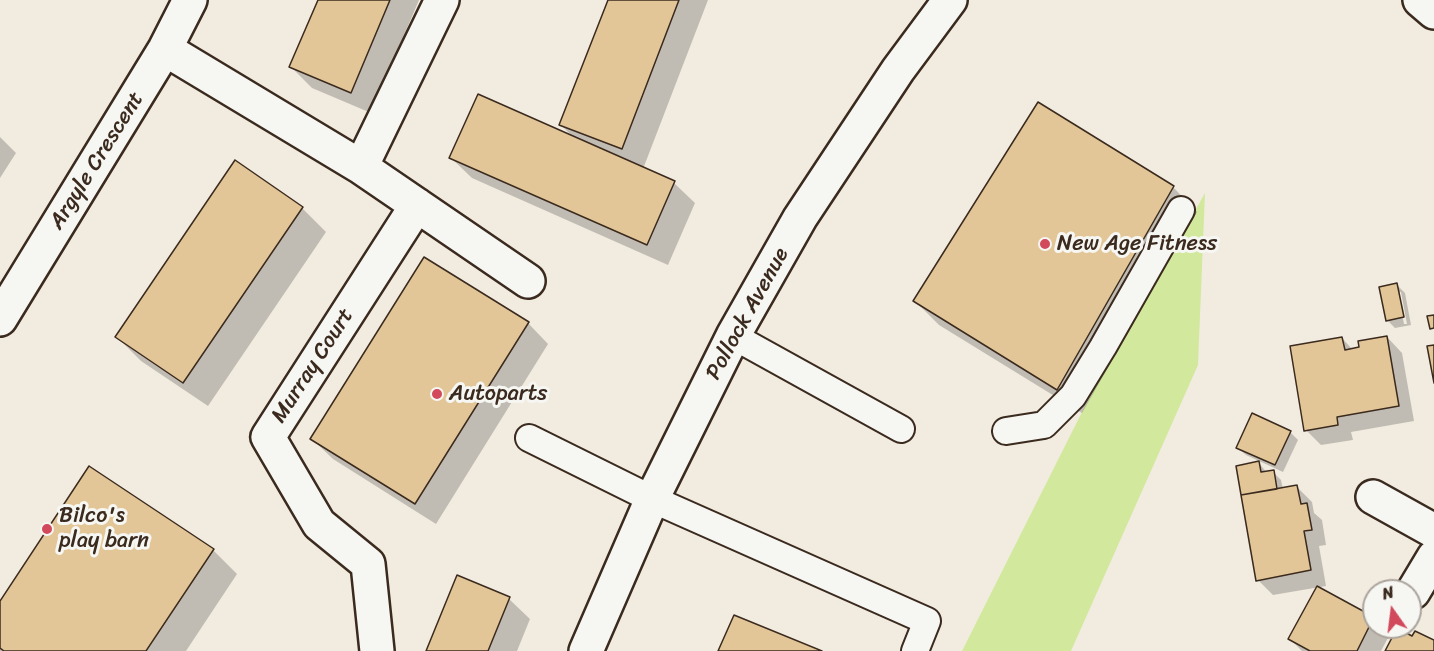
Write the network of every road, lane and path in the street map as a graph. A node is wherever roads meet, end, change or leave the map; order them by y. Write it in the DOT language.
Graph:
graph roads {
  1 [pos="190,0"];
  2 [pos="442,0"];
  3 [pos="950,0"];
  4 [pos="1420,0"];
  5 [pos="1434,12"];
  6 [pos="165,49"];
  7 [pos="361,167"];
  8 [pos="417,205"];
  9 [pos="1180,210"];
  10 [pos="528,281"];
  11 [pos="0,319"];
  12 [pos="733,336"];
  13 [pos="901,429"];
  14 [pos="1006,431"];
  15 [pos="529,438"];
  16 [pos="1373,497"];
  17 [pos="652,499"];
  18 [pos="1434,531"];
  19 [pos="1434,557"];
  20 [pos="1421,579"];
  21 [pos="377,651"];
  22 [pos="586,651"];
  23 [pos="915,651"];
  1 -- 6 [label="street, Argyle Crescent"];
  2 -- 7 [label="street"];
  3 -- 12 [label="street, Pollock Avenue"];
  4 -- 5 [label="street"];
  6 -- 7 [label="street"];
  6 -- 11 [label="street, Argyle Crescent"];
  7 -- 8 [label="street"];
  8 -- 10 [label="street"];
  8 -- 21 [label="street, Murray Court"];
  9 -- 14 [label="lane"];
  12 -- 13 [label="lane"];
  12 -- 17 [label="street, Pollock Avenue"];
  15 -- 17 [label="lane"];
  16 -- 18 [label="street"];
  17 -- 22 [label="street, Pollock Avenue"];
  17 -- 23 [label="lane"];
  19 -- 20 [label="street"];
}
